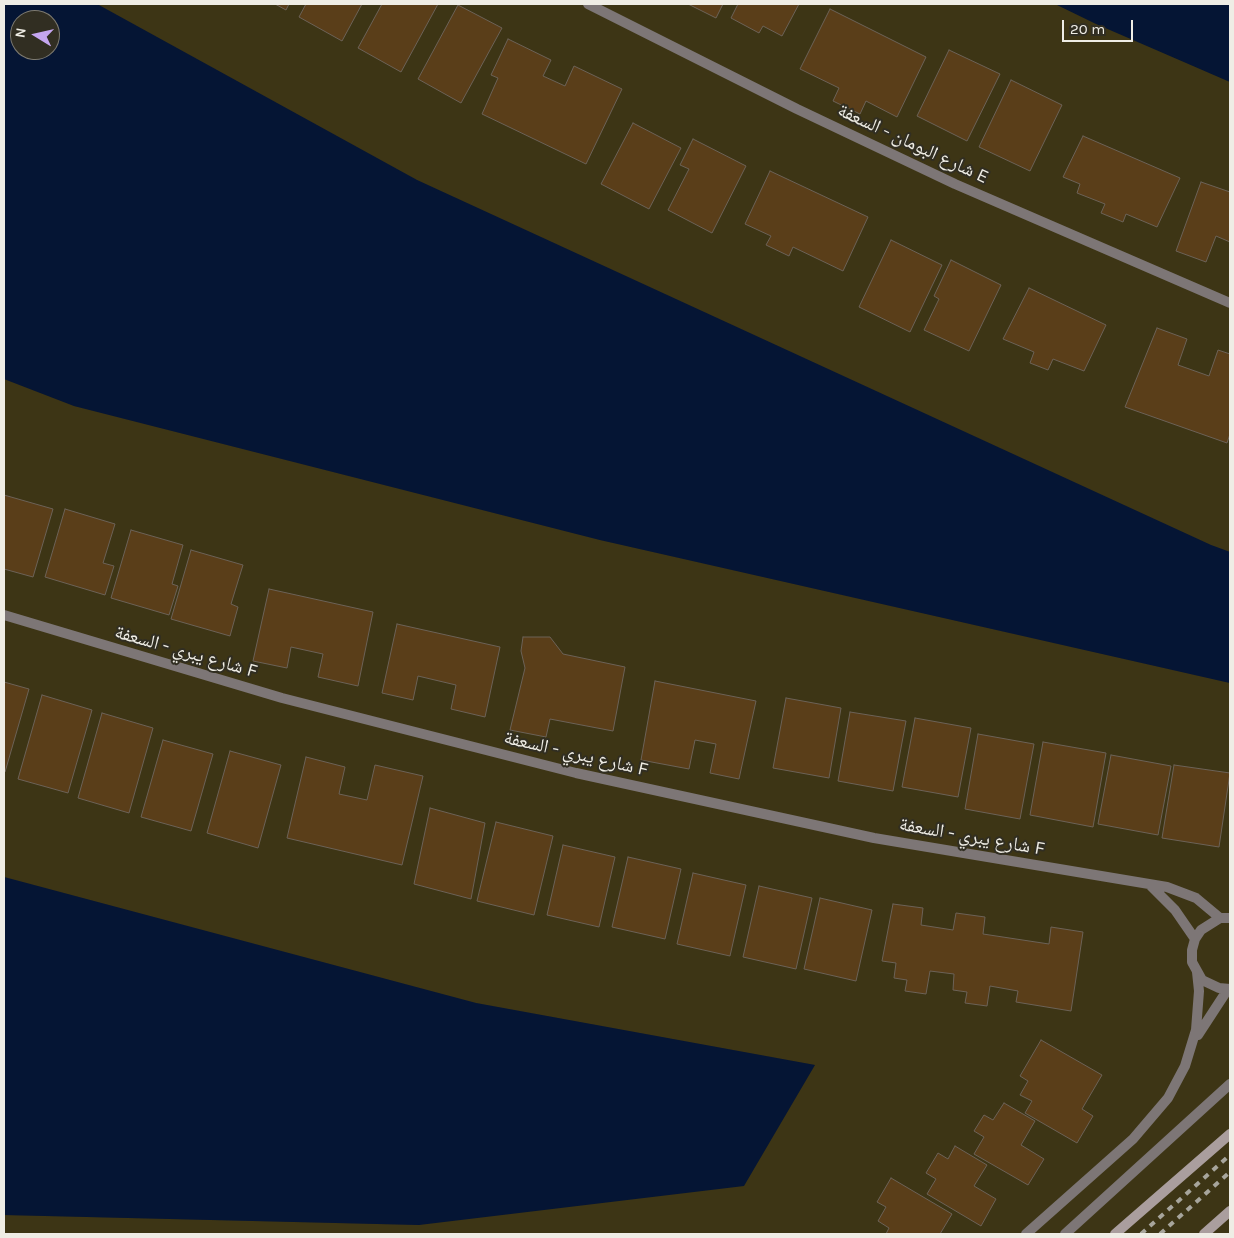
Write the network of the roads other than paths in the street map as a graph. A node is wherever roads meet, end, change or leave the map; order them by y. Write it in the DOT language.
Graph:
graph roads {
  1 [pos="588,4"];
  2 [pos="1230,304"];
  3 [pos="4,616"];
  4 [pos="1151,886"];
  5 [pos="1225,918"];
  6 [pos="1195,939"];
  7 [pos="1197,972"];
  8 [pos="1229,989"];
  9 [pos="1191,1049"];
  10 [pos="1230,1084"];
  11 [pos="1230,1134"];
  12 [pos="1230,1211"];
  13 [pos="1026,1234"];
  14 [pos="1065,1234"];
  15 [pos="1116,1234"];
  16 [pos="1204,1234"];
  1 -- 2 [label="street, شارع البومان - السعفة E"];
  3 -- 4 [label="street, شارع يبري - السعفة F"];
  4 -- 5 [label="street, شارع يبري - السعفة F"];
  4 -- 6 [label="street"];
  5 -- 6 [label="street"];
  6 -- 7 [label="street"];
  7 -- 8 [label="street"];
  7 -- 9 [label="street"];
  8 -- 9 [label="street"];
  9 -- 13 [label="street"];
  10 -- 14 [label="street"];
  11 -- 15 [label="main road"];
  12 -- 16 [label="main road"];
}
